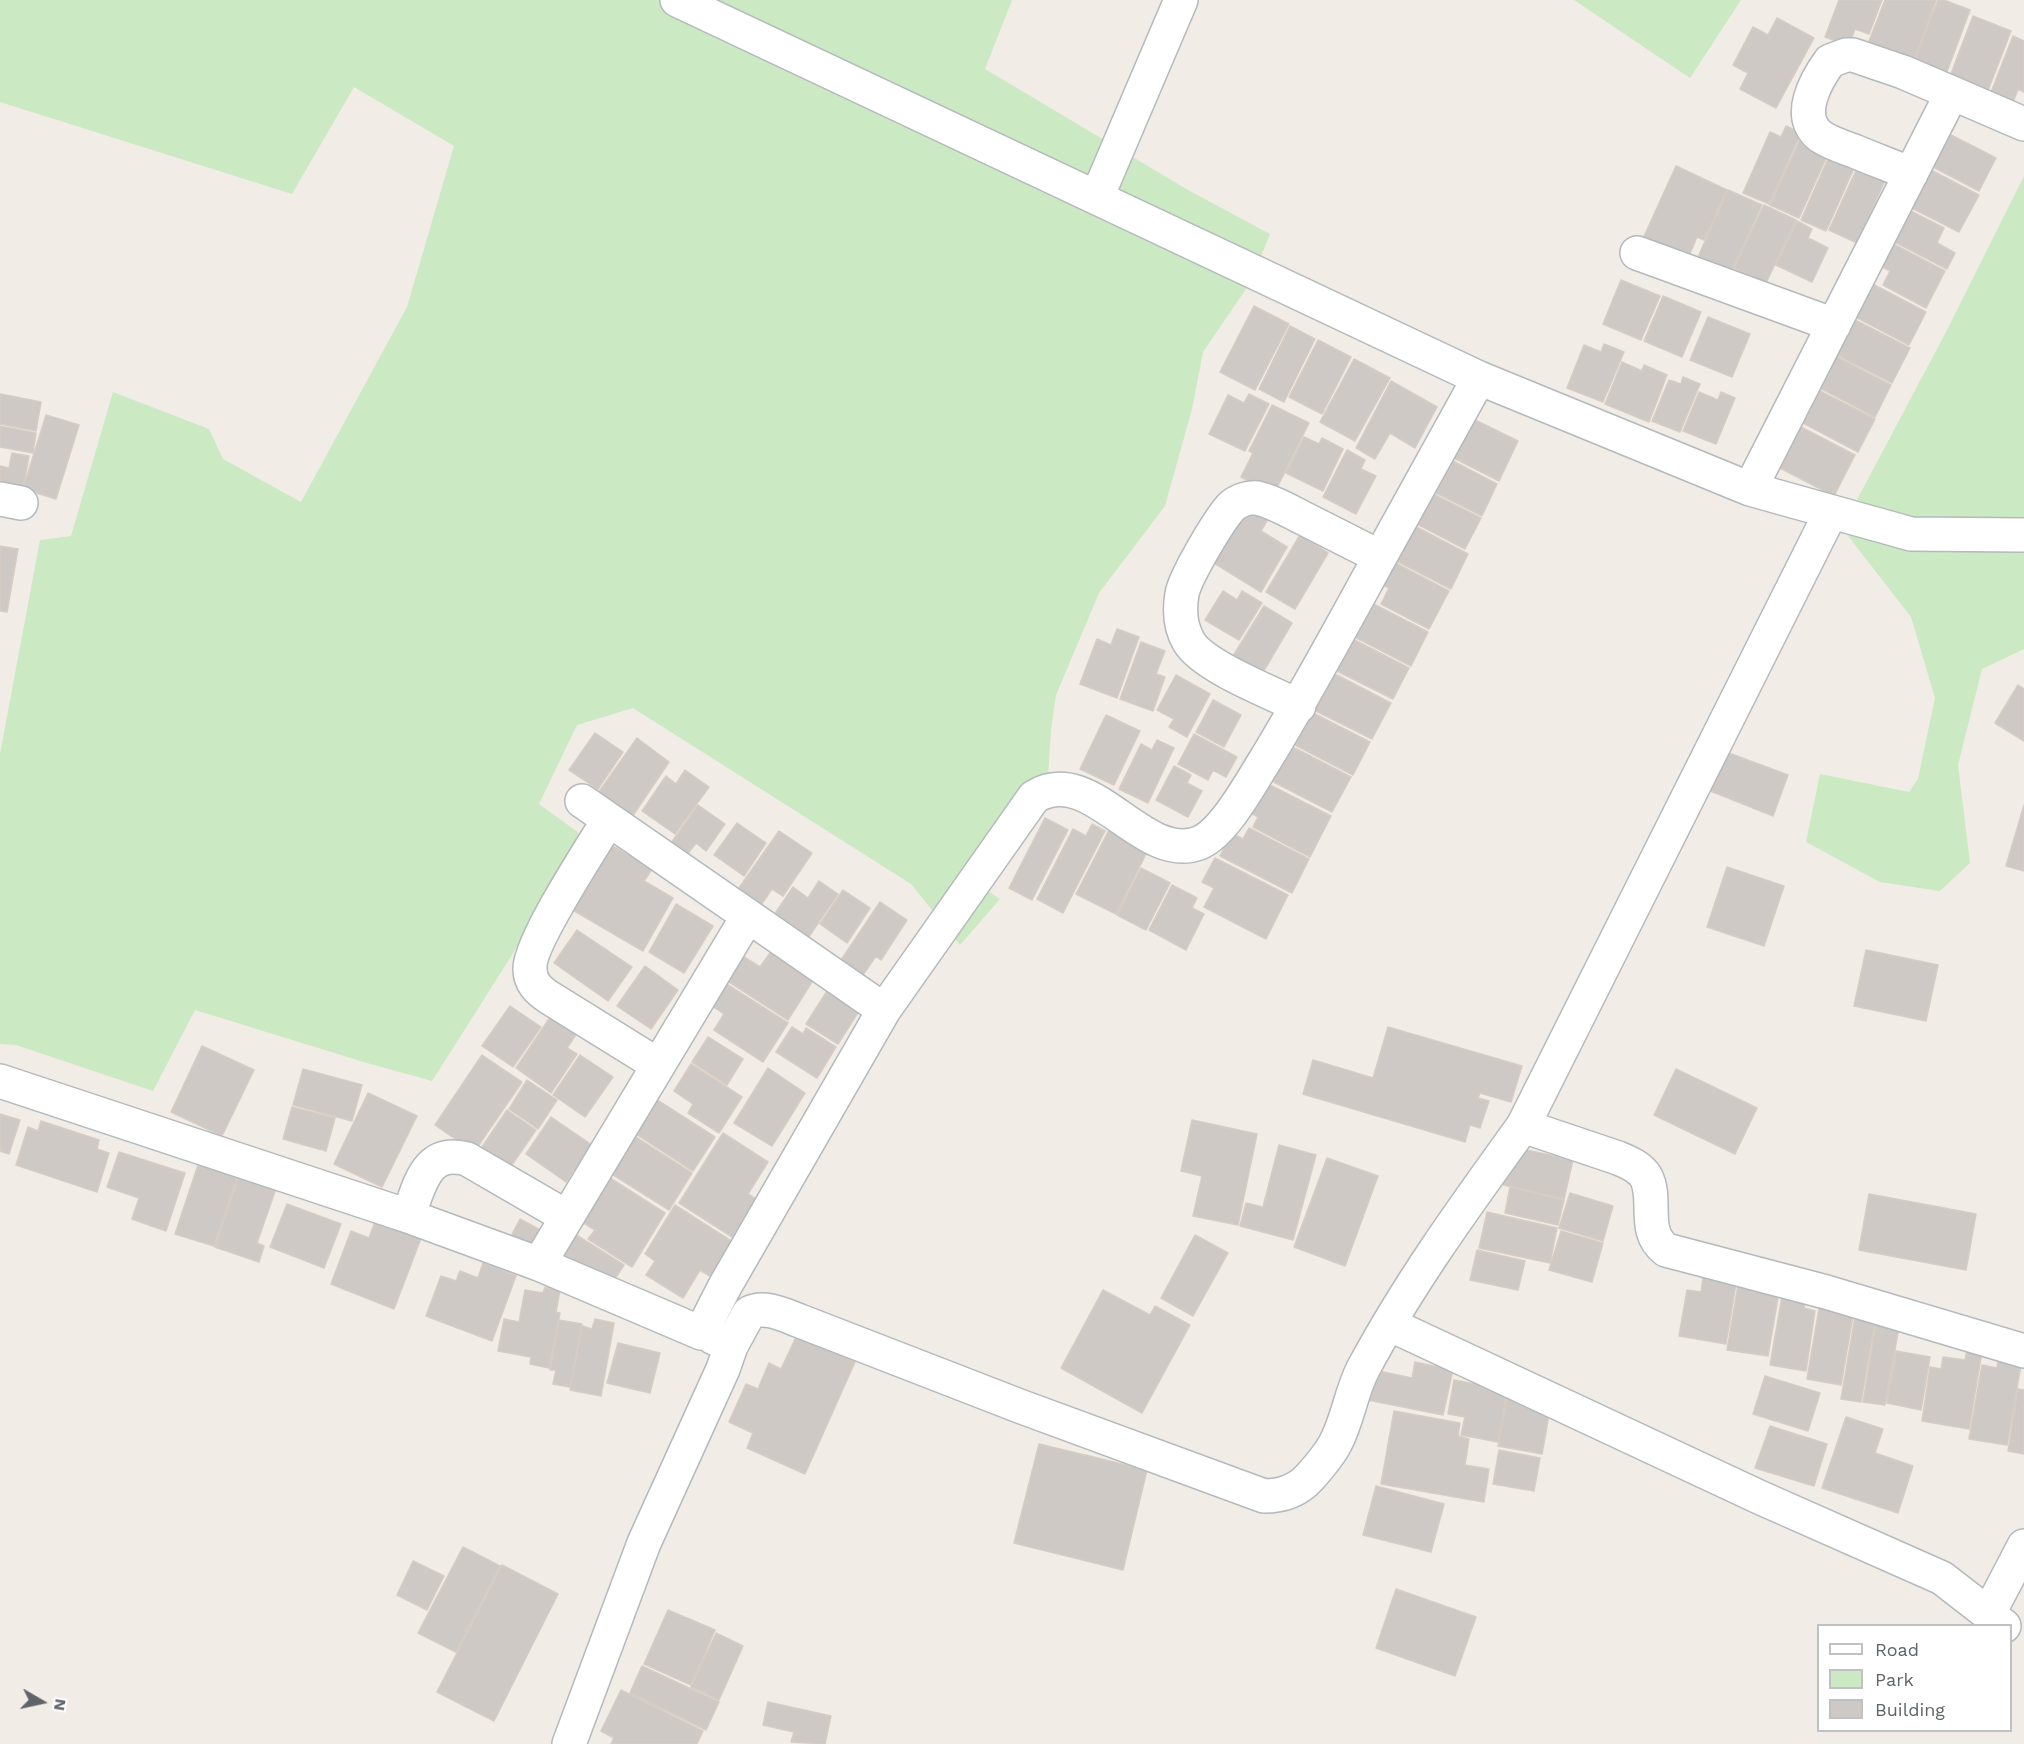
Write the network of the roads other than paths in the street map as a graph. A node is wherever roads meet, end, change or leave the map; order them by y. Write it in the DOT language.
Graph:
graph roads {
  1 [pos="677,0"];
  2 [pos="1181,0"];
  3 [pos="1952,93"];
  4 [pos="2024,124"];
  5 [pos="1911,174"];
  6 [pos="1097,197"];
  7 [pos="1637,253"];
  8 [pos="1834,325"];
  9 [pos="1479,378"];
  10 [pos="1750,489"];
  11 [pos="1832,512"];
  12 [pos="2024,535"];
  13 [pos="1380,557"];
  14 [pos="1299,706"];
  15 [pos="582,801"];
  16 [pos="608,821"];
  17 [pos="748,916"];
  18 [pos="884,1010"];
  19 [pos="658,1065"];
  20 [pos="0,1081"];
  21 [pos="1523,1126"];
  22 [pos="408,1216"];
  23 [pos="567,1216"];
  24 [pos="539,1264"];
  25 [pos="1389,1324"];
  26 [pos="701,1333"];
  27 [pos="731,1346"];
  28 [pos="2024,1351"];
  29 [pos="2024,1546"];
  30 [pos="2001,1623"];
  31 [pos="569,1744"];
  1 -- 6 [label="street"];
  2 -- 6 [label="street"];
  3 -- 4 [label="street"];
  3 -- 5 [label="street"];
  3 -- 5 [label="street"];
  5 -- 8 [label="street"];
  6 -- 9 [label="street"];
  7 -- 8 [label="street"];
  8 -- 10 [label="street"];
  9 -- 10 [label="street"];
  9 -- 13 [label="street"];
  10 -- 11 [label="street"];
  11 -- 12 [label="street"];
  11 -- 21 [label="street"];
  13 -- 14 [label="street"];
  13 -- 14 [label="street"];
  14 -- 18 [label="street"];
  15 -- 16 [label="street"];
  16 -- 17 [label="street"];
  16 -- 19 [label="street"];
  17 -- 18 [label="street"];
  17 -- 19 [label="street"];
  18 -- 26 [label="street"];
  19 -- 23 [label="street"];
  20 -- 22 [label="street"];
  21 -- 25 [label="street"];
  21 -- 28 [label="street"];
  22 -- 23 [label="street"];
  22 -- 24 [label="street"];
  23 -- 24 [label="street"];
  24 -- 26 [label="street"];
  25 -- 27 [label="street"];
  25 -- 30 [label="street"];
  26 -- 27 [label="street"];
  27 -- 31 [label="street"];
  29 -- 30 [label="street"];
}
